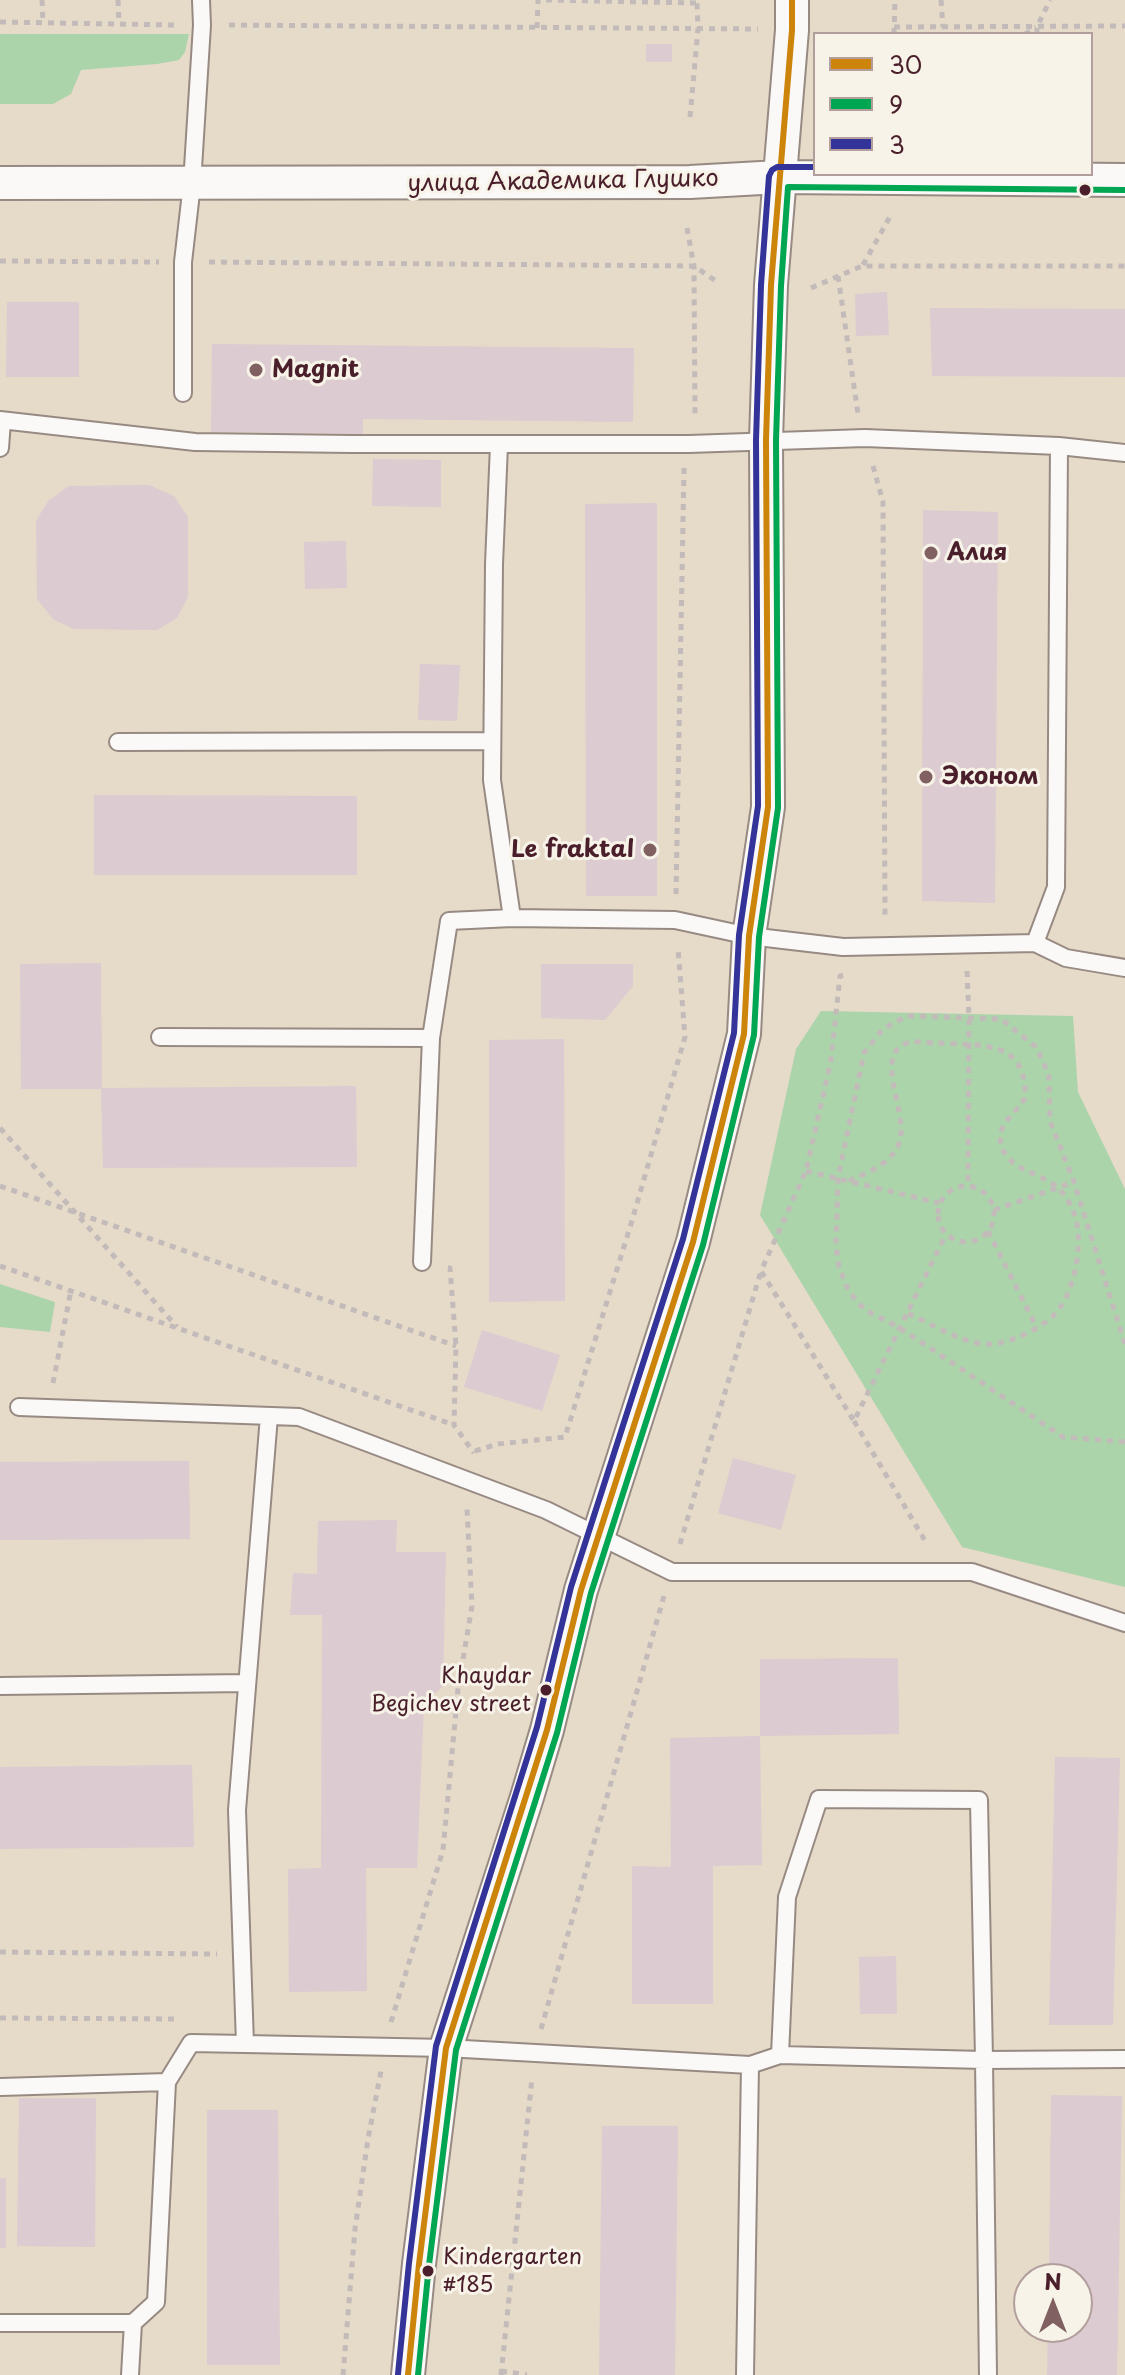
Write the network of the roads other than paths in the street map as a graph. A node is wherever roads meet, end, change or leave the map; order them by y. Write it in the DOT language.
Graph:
graph roads {
  1 [pos="201,0"];
  2 [pos="792,0"];
  3 [pos="779,177"];
  4 [pos="1125,180"];
  5 [pos="0,183"];
  6 [pos="192,184"];
  7 [pos="183,393"];
  8 [pos="1,421"];
  9 [pos="766,440"];
  10 [pos="499,445"];
  11 [pos="1059,446"];
  12 [pos="0,448"];
  13 [pos="1125,453"];
  14 [pos="492,741"];
  15 [pos="118,742"];
  16 [pos="512,918"];
  17 [pos="749,936"];
  18 [pos="1035,943"];
  19 [pos="1125,968"];
  20 [pos="160,1037"];
  21 [pos="431,1038"];
  22 [pos="422,1262"];
  23 [pos="19,1407"];
  24 [pos="269,1416"];
  25 [pos="598,1535"];
  26 [pos="1125,1623"];
  27 [pos="247,1683"];
  28 [pos="0,1686"];
  29 [pos="245,2044"];
  30 [pos="446,2048"];
  31 [pos="780,2055"];
  32 [pos="1125,2059"];
  33 [pos="984,2060"];
  34 [pos="750,2065"];
  35 [pos="167,2082"];
  36 [pos="0,2087"];
  37 [pos="0,2323"];
  38 [pos="133,2323"];
  39 [pos="130,2375"];
  40 [pos="408,2375"];
  41 [pos="745,2375"];
  42 [pos="988,2375"];
  1 -- 6 [label="lane"];
  2 -- 3 [label="street"];
  3 -- 4 [label="street, улица Академика Глушко"];
  3 -- 6 [label="street, улица Академика Глушко"];
  3 -- 9 [label="street"];
  5 -- 6 [label="street, улица Академика Глушко"];
  6 -- 7 [label="lane"];
  8 -- 10 [label="lane"];
  8 -- 12 [label="lane"];
  9 -- 10 [label="lane"];
  9 -- 11 [label="lane"];
  9 -- 17 [label="street"];
  10 -- 14 [label="lane"];
  11 -- 13 [label="lane"];
  11 -- 18 [label="lane"];
  14 -- 15 [label="lane"];
  14 -- 16 [label="lane"];
  16 -- 17 [label="lane"];
  16 -- 21 [label="lane"];
  17 -- 18 [label="lane"];
  17 -- 25 [label="street"];
  18 -- 19 [label="lane"];
  20 -- 21 [label="lane"];
  21 -- 22 [label="lane"];
  23 -- 24 [label="lane"];
  24 -- 25 [label="lane"];
  24 -- 27 [label="lane"];
  25 -- 26 [label="lane"];
  25 -- 30 [label="street"];
  27 -- 28 [label="lane"];
  27 -- 29 [label="lane"];
  29 -- 30 [label="lane"];
  29 -- 35 [label="lane"];
  30 -- 34 [label="lane"];
  30 -- 40 [label="street"];
  31 -- 33 [label="lane"];
  31 -- 33 [label="lane"];
  31 -- 34 [label="lane"];
  32 -- 33 [label="lane"];
  33 -- 42 [label="lane"];
  34 -- 41 [label="lane"];
  35 -- 36 [label="lane"];
  35 -- 38 [label="lane"];
  37 -- 38 [label="lane"];
  38 -- 39 [label="lane"];
}
